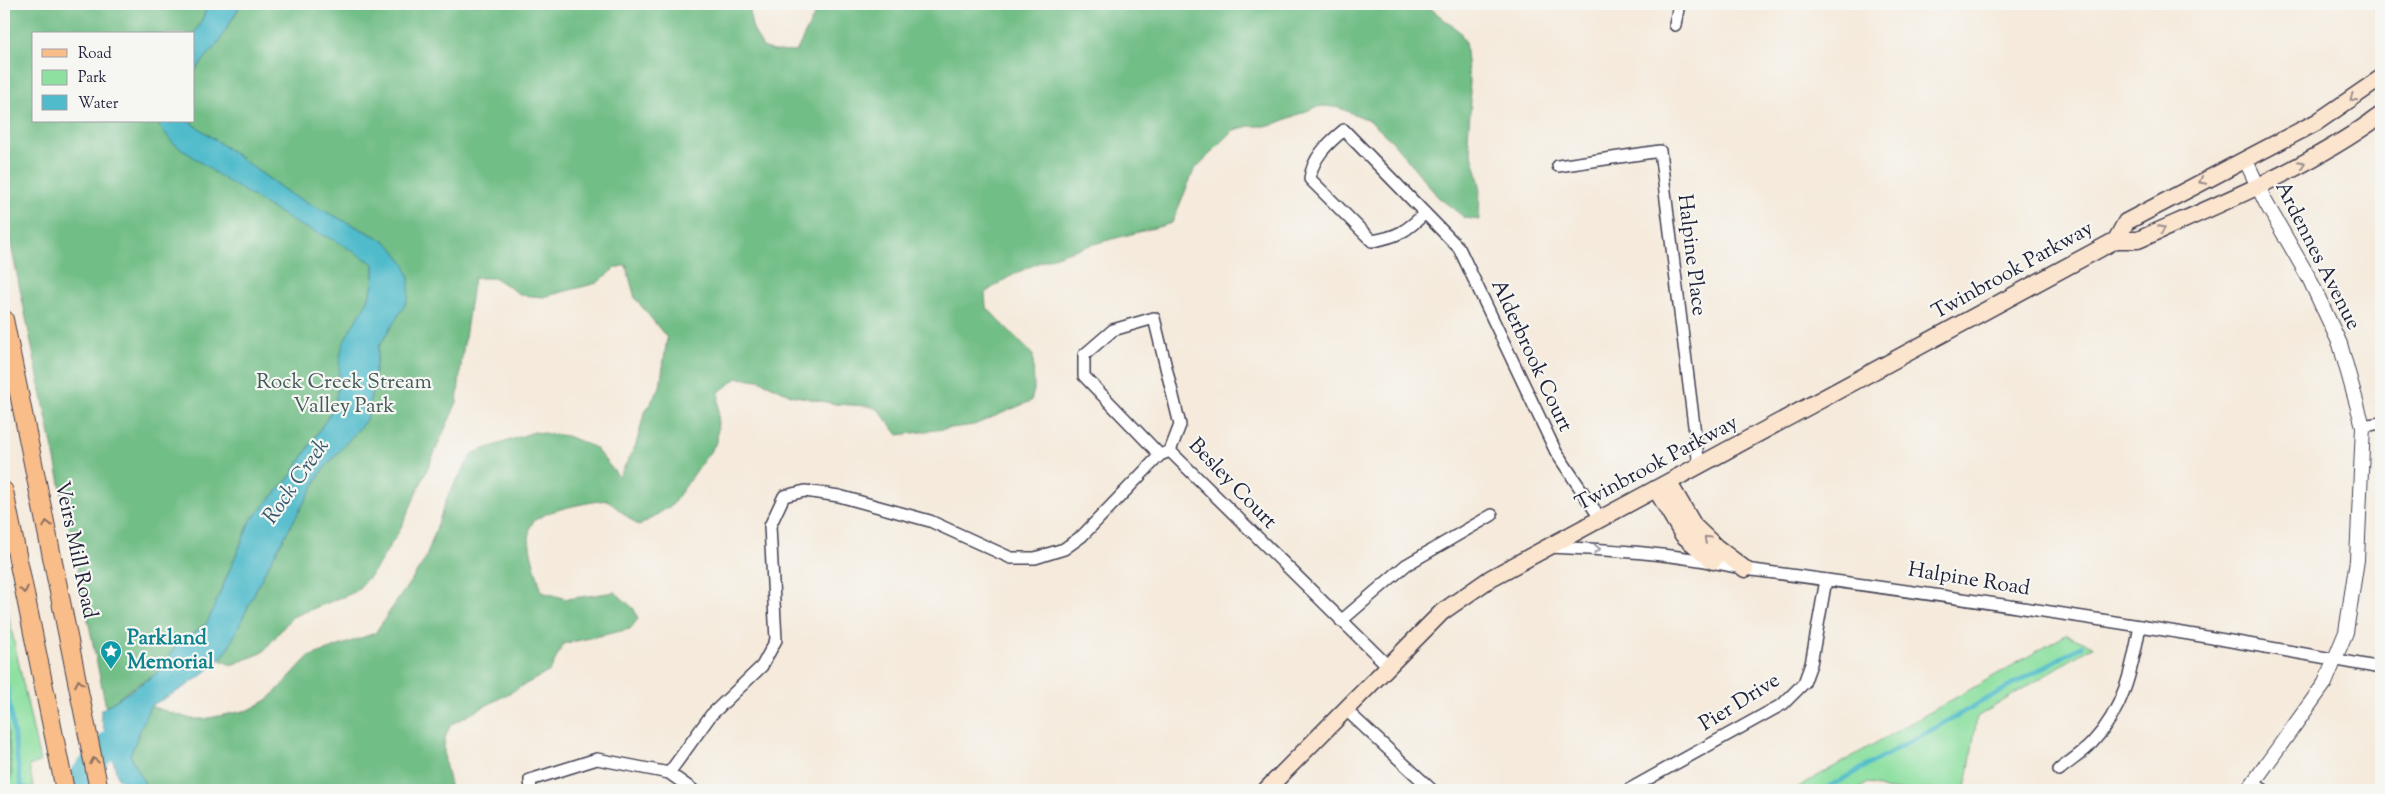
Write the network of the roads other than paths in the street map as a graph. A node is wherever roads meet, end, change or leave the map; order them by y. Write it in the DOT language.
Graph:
graph roads {
  1 [pos="1679,4"];
  2 [pos="1675,25"];
  3 [pos="2381,78"];
  4 [pos="2381,115"];
  5 [pos="2245,159"];
  6 [pos="1558,166"];
  7 [pos="2258,186"];
  8 [pos="1425,213"];
  9 [pos="2116,240"];
  10 [pos="4,319"];
  11 [pos="2381,423"];
  12 [pos="2363,426"];
  13 [pos="1165,453"];
  14 [pos="1699,466"];
  15 [pos="1663,486"];
  16 [pos="4,491"];
  17 [pos="1492,516"];
  18 [pos="1600,518"];
  19 [pos="1548,547"];
  20 [pos="1713,561"];
  21 [pos="1745,569"];
  22 [pos="1826,580"];
  23 [pos="1341,621"];
  24 [pos="2140,626"];
  25 [pos="2335,660"];
  26 [pos="1388,666"];
  27 [pos="2381,668"];
  28 [pos="1344,709"];
  29 [pos="2060,770"];
  30 [pos="670,773"];
  31 [pos="531,785"];
  32 [pos="2255,788"];
  33 [pos="65,790"];
  34 [pos="100,790"];
  35 [pos="693,790"];
  36 [pos="1266,790"];
  37 [pos="1432,790"];
  38 [pos="1628,790"];
  1 -- 2 [label="street"];
  3 -- 5 [label="main road, Twinbrook Parkway, one-way"];
  7 -- 4 [label="main road, Twinbrook Parkway, one-way"];
  5 -- 7 [label="street, Ardennes Avenue"];
  5 -- 9 [label="main road, Twinbrook Parkway, one-way"];
  6 -- 14 [label="street, Halpine Place"];
  9 -- 7 [label="main road, Twinbrook Parkway, one-way"];
  7 -- 12 [label="street, Ardennes Avenue"];
  8 -- 8 [label="street, Alderbrook Court"];
  8 -- 18 [label="street, Alderbrook Court"];
  9 -- 14 [label="main road, Twinbrook Parkway"];
  34 -- 10 [label="main road, Veirs Mill Road, one-way"];
  11 -- 12 [label="street"];
  12 -- 25 [label="street, Ardennes Avenue"];
  13 -- 13 [label="street, Besley Court"];
  13 -- 23 [label="street, Besley Court"];
  13 -- 30 [label="street"];
  14 -- 15 [label="main road, Twinbrook Parkway"];
  15 -- 18 [label="main road, Twinbrook Parkway"];
  15 -- 20 [label="main road"];
  21 -- 15 [label="main road, one-way"];
  16 -- 33 [label="main road, one-way"];
  17 -- 23 [label="street"];
  18 -- 19 [label="main road, Twinbrook Parkway"];
  19 -- 20 [label="street, Halpine Road, one-way"];
  19 -- 26 [label="main road, Twinbrook Parkway"];
  20 -- 21 [label="street, Halpine Road"];
  21 -- 22 [label="street, Halpine Road"];
  22 -- 24 [label="street, Halpine Road"];
  22 -- 38 [label="street, Pier Drive"];
  23 -- 26 [label="street, Besley Court"];
  24 -- 25 [label="street, Halpine Road"];
  24 -- 29 [label="street"];
  25 -- 27 [label="street, Halpine Road"];
  25 -- 32 [label="street, Ardennes Avenue"];
  26 -- 28 [label="main road, Twinbrook Parkway"];
  28 -- 36 [label="main road, Twinbrook Parkway"];
  28 -- 37 [label="street"];
  30 -- 31 [label="street"];
  30 -- 35 [label="street"];
}
